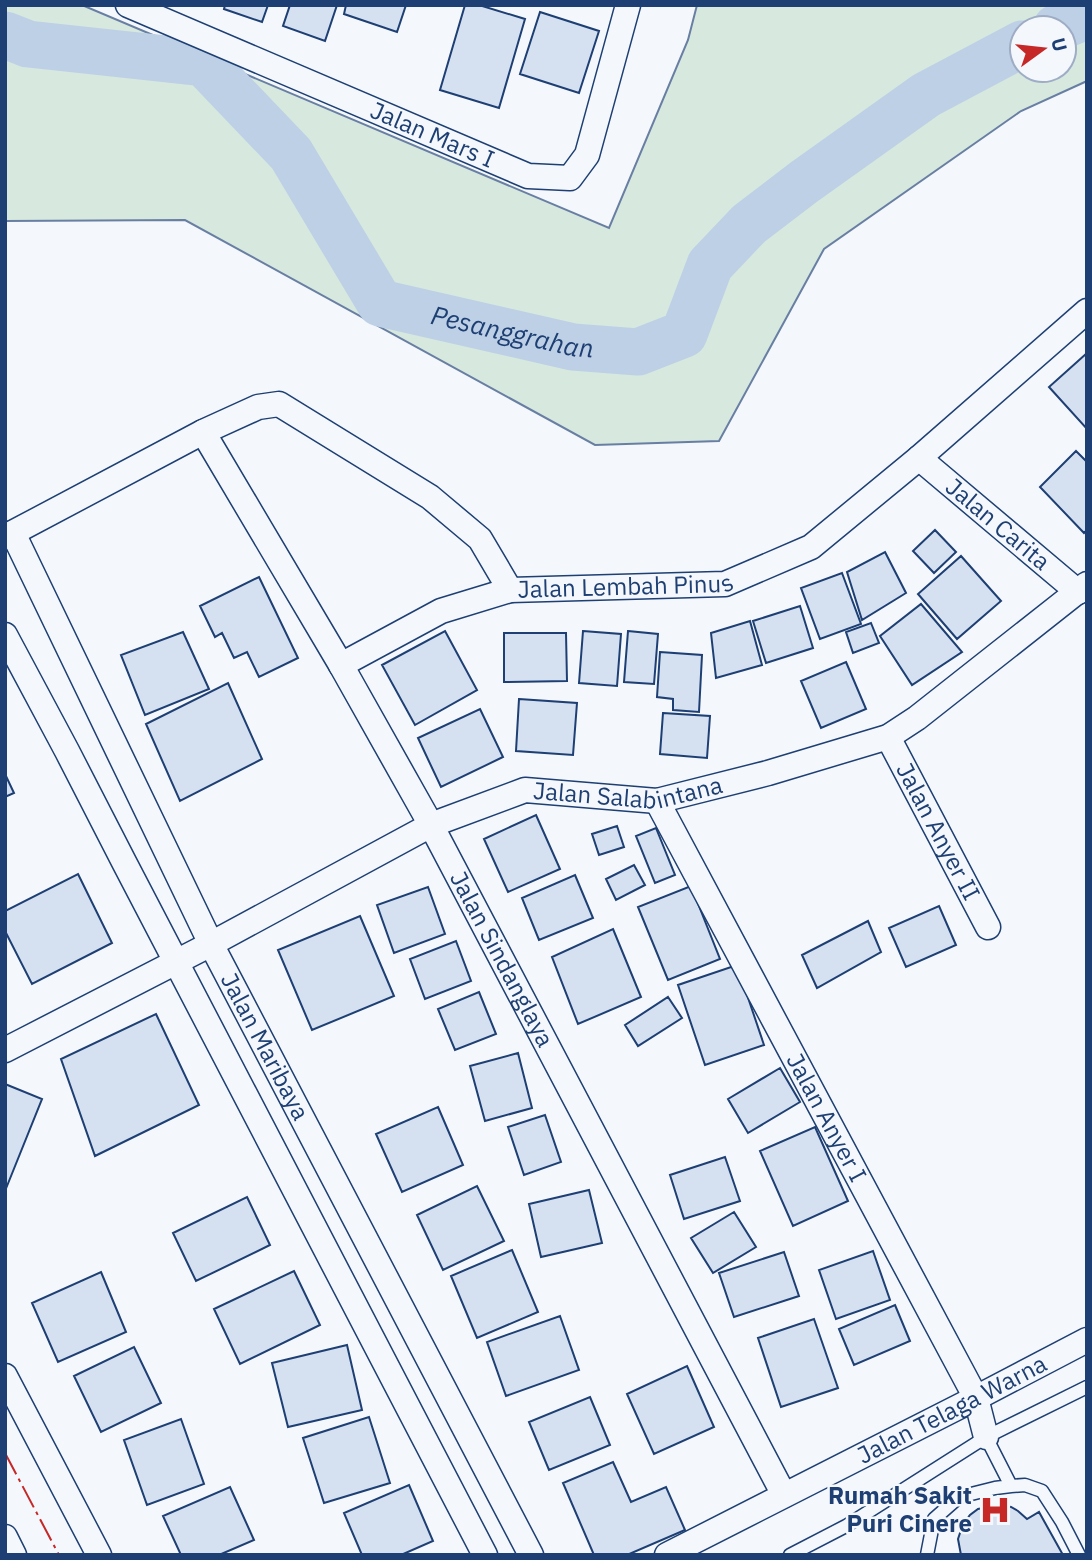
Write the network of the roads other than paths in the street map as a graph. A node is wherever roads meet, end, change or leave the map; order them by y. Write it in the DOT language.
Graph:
graph roads {
  1 [pos="128,5"];
  2 [pos="628,5"];
  3 [pos="1087,311"];
  4 [pos="203,432"];
  5 [pos="919,458"];
  6 [pos="9,535"];
  7 [pos="1082,588"];
  8 [pos="510,590"];
  9 [pos="5,635"];
  10 [pos="341,665"];
  11 [pos="888,737"];
  12 [pos="657,801"];
  13 [pos="431,825"];
  14 [pos="988,928"];
  15 [pos="211,944"];
  16 [pos="176,962"];
  17 [pos="5,1050"];
  18 [pos="1087,1340"];
  19 [pos="5,1376"];
  20 [pos="1087,1387"];
  21 [pos="976,1398"];
  22 [pos="986,1437"];
  23 [pos="1011,1486"];
  24 [pos="784,1495"];
  25 [pos="5,1537"];
  26 [pos="14,1555"];
  27 [pos="99,1555"];
  28 [pos="485,1555"];
  29 [pos="531,1555"];
  30 [pos="667,1555"];
  31 [pos="790,1555"];
  32 [pos="927,1555"];
  33 [pos="1079,1555"];
  1 -- 2 [label="street, Jalan Mars I"];
  3 -- 5 [label="street, Jalan Lembah Pinus"];
  4 -- 6 [label="street, Jalan Lembah Pinus"];
  4 -- 8 [label="street, Jalan Lembah Pinus"];
  4 -- 10 [label="street, Jalan Sindanglaya"];
  5 -- 7 [label="street, Jalan Carita"];
  5 -- 8 [label="street, Jalan Lembah Pinus"];
  6 -- 15 [label="street, Jalan Maribaya"];
  7 -- 11 [label="street, Jalan Salabintana"];
  8 -- 10 [label="street"];
  9 -- 16 [label="street, Jalan Maribaya"];
  10 -- 13 [label="street, Jalan Sindanglaya"];
  11 -- 12 [label="street, Jalan Salabintana"];
  11 -- 14 [label="street, Jalan Anyer II"];
  12 -- 13 [label="street, Jalan Salabintana"];
  12 -- 21 [label="street, Jalan Anyer I"];
  13 -- 15 [label="street, Jalan Salabintana"];
  13 -- 24 [label="street, Jalan Sindanglaya"];
  15 -- 16 [label="street, Jalan Salabintana"];
  15 -- 29 [label="street, Jalan Maribaya"];
  16 -- 17 [label="street, Jalan Salabintana"];
  16 -- 28 [label="street, Jalan Maribaya"];
  18 -- 21 [label="street, Jalan Telaga Warna"];
  19 -- 27 [label="street"];
  20 -- 22 [label="lane, Jalan Telaga Warna"];
  21 -- 22 [label="street, Jalan Anyer I"];
  21 -- 24 [label="street, Jalan Telaga Warna"];
  22 -- 23 [label="lane"];
  22 -- 31 [label="lane, Jalan Telaga Warna"];
  23 -- 32 [label="lane"];
  23 -- 33 [label="lane"];
  24 -- 30 [label="street, Jalan Telaga Warna"];
  25 -- 26 [label="street"];
}
